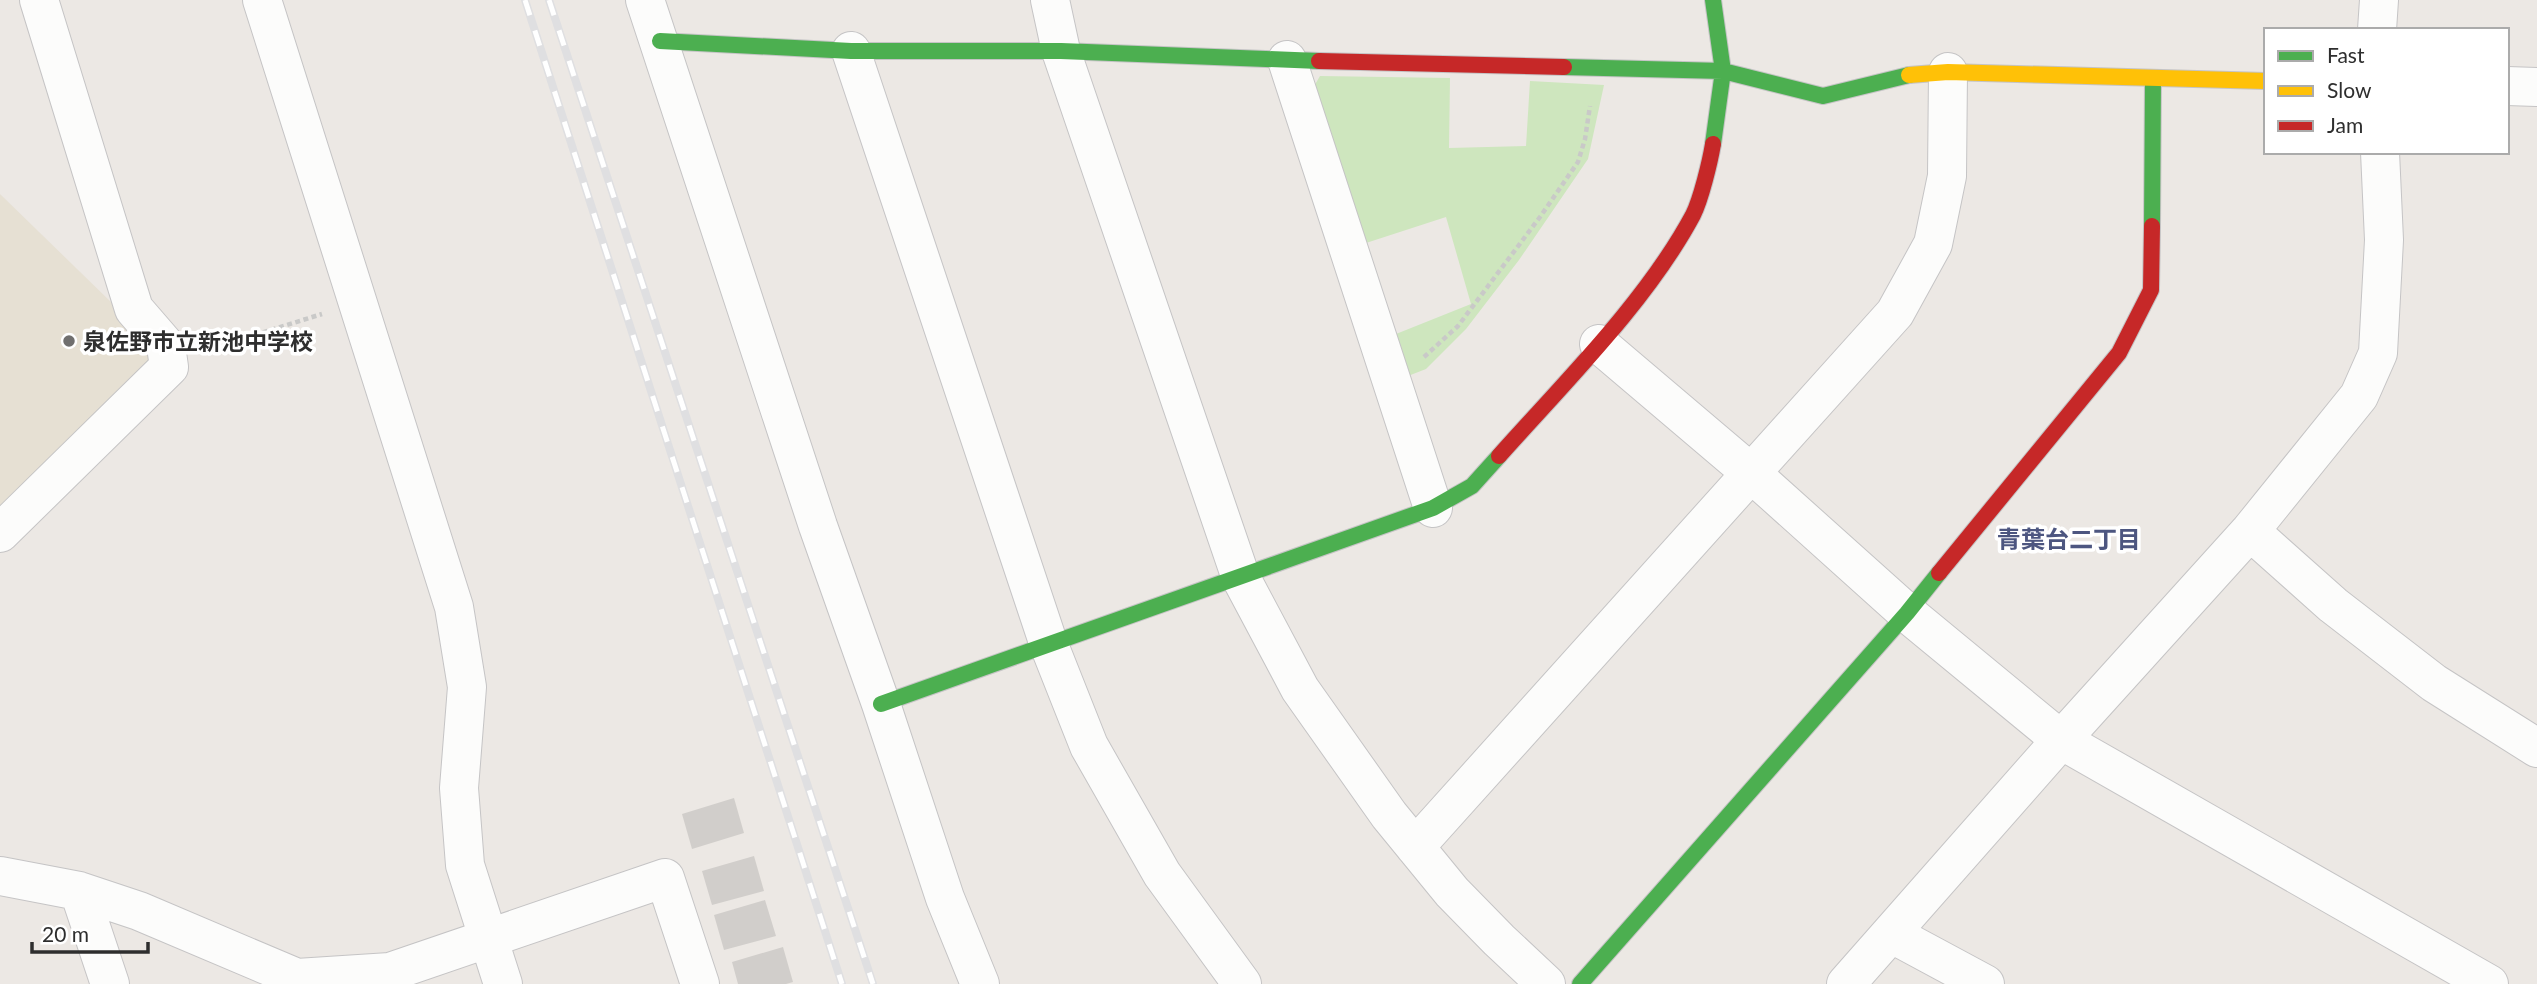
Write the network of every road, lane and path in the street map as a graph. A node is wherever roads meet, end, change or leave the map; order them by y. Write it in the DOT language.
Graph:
graph roads {
  1 [pos="38,0"];
  2 [pos="262,0"];
  3 [pos="645,0"];
  4 [pos="1050,0"];
  5 [pos="1713,0"];
  6 [pos="2379,0"];
  7 [pos="2377,28"];
  8 [pos="660,41"];
  9 [pos="851,51"];
  10 [pos="1061,51"];
  11 [pos="1287,60"];
  12 [pos="1597,68"];
  13 [pos="1723,71"];
  14 [pos="1948,72"];
  15 [pos="2153,78"];
  16 [pos="2264,80"];
  17 [pos="2509,86"];
  18 [pos="2537,87"];
  19 [pos="2380,154"];
  20 [pos="357,302"];
  21 [pos="247,338"];
  22 [pos="1599,344"];
  23 [pos="1419,361"];
  24 [pos="1751,473"];
  25 [pos="1433,508"];
  26 [pos="2249,531"];
  27 [pos="0,533"];
  28 [pos="1241,578"];
  29 [pos="1907,613"];
  30 [pos="1049,645"];
  31 [pos="881,704"];
  32 [pos="2061,740"];
  33 [pos="2537,748"];
  34 [pos="1415,847"];
  35 [pos="0,877"];
  36 [pos="79,891"];
  37 [pos="1892,934"];
  38 [pos="487,940"];
  39 [pos="298,981"];
  40 [pos="110,984"];
  41 [pos="503,984"];
  42 [pos="700,984"];
  43 [pos="980,984"];
  44 [pos="1242,984"];
  45 [pos="1546,984"];
  46 [pos="1580,984"];
  47 [pos="1846,984"];
  48 [pos="1984,984"];
  49 [pos="2489,984"];
  1 -- 27 [label="street"];
  2 -- 20 [label="street"];
  3 -- 8 [label="street"];
  4 -- 10 [label="street"];
  5 -- 13 [label="street"];
  6 -- 7 [label="street"];
  8 -- 9 [label="street"];
  8 -- 31 [label="street"];
  9 -- 10 [label="street"];
  9 -- 30 [label="street"];
  10 -- 11 [label="street"];
  10 -- 28 [label="street"];
  11 -- 12 [label="street"];
  11 -- 25 [label="street"];
  12 -- 13 [label="street"];
  12 -- 23 [label="path"];
  13 -- 14 [label="street"];
  13 -- 22 [label="street"];
  14 -- 15 [label="street"];
  14 -- 24 [label="street"];
  15 -- 16 [label="street"];
  15 -- 29 [label="street"];
  17 -- 18 [label="street"];
  19 -- 26 [label="street"];
  20 -- 21 [label="path"];
  20 -- 38 [label="street"];
  22 -- 24 [label="street"];
  22 -- 25 [label="street"];
  24 -- 29 [label="street"];
  24 -- 34 [label="street"];
  25 -- 28 [label="street"];
  26 -- 32 [label="street"];
  26 -- 33 [label="street"];
  28 -- 30 [label="street"];
  28 -- 34 [label="street"];
  29 -- 32 [label="street"];
  29 -- 46 [label="street"];
  30 -- 31 [label="street"];
  30 -- 44 [label="street"];
  31 -- 43 [label="street"];
  32 -- 37 [label="street"];
  32 -- 49 [label="street"];
  34 -- 45 [label="street"];
  35 -- 36 [label="street"];
  36 -- 39 [label="street"];
  36 -- 40 [label="street"];
  37 -- 47 [label="street"];
  37 -- 48 [label="street"];
  38 -- 39 [label="street"];
  38 -- 41 [label="street"];
  38 -- 42 [label="street"];
}
